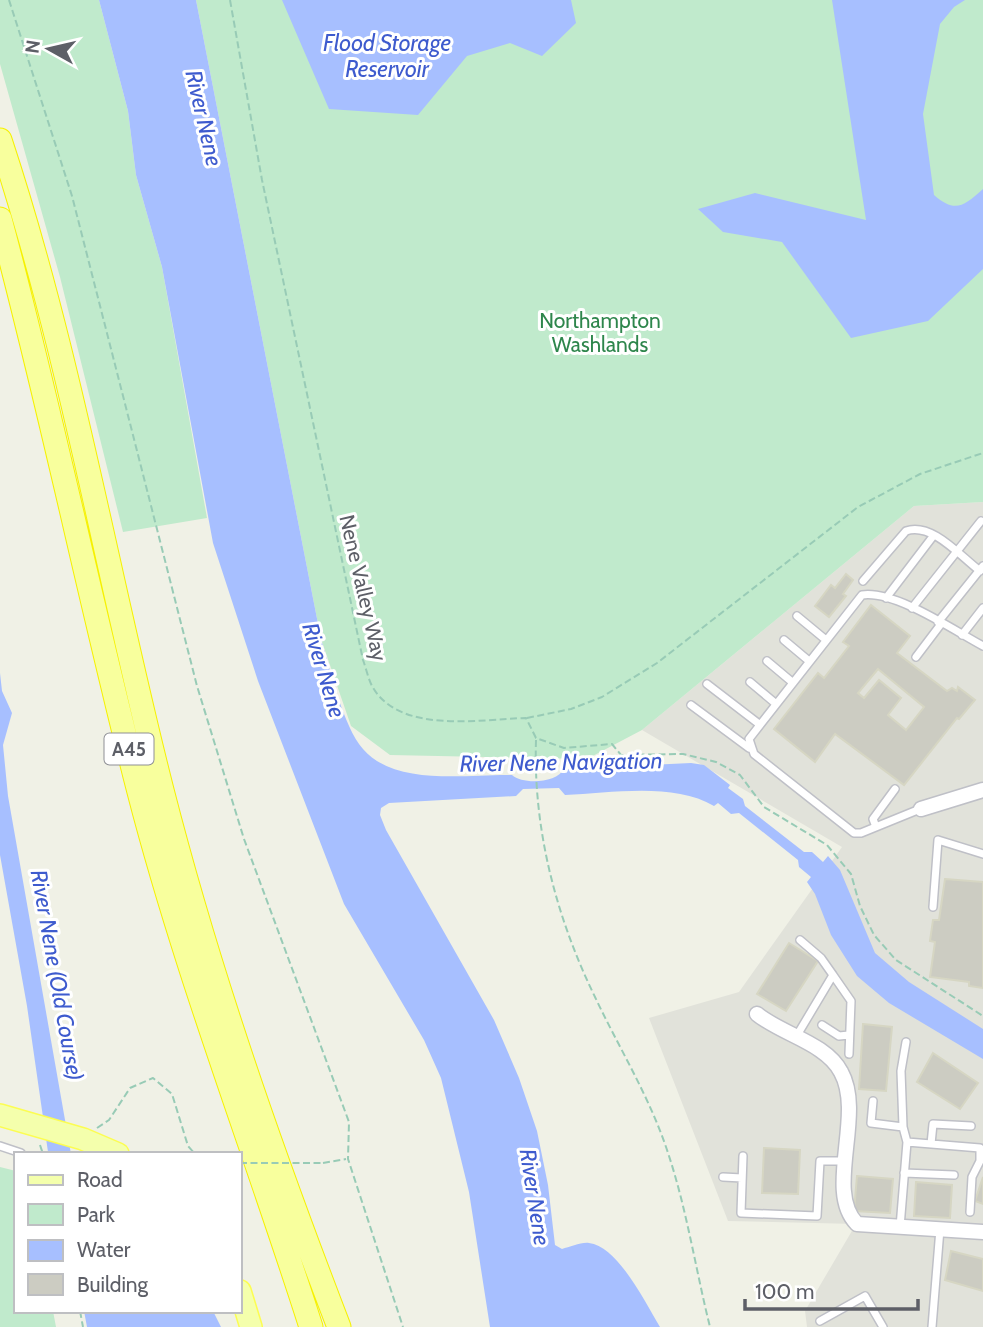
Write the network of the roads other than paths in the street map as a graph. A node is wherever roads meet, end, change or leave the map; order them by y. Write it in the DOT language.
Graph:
graph roads {
  1 [pos="0,140"];
  2 [pos="0,219"];
  3 [pos="981,521"];
  4 [pos="934,535"];
  5 [pos="956,552"];
  6 [pos="981,568"];
  7 [pos="863,580"];
  8 [pos="886,597"];
  9 [pos="912,608"];
  10 [pos="983,608"];
  11 [pos="797,616"];
  12 [pos="939,623"];
  13 [pos="962,635"];
  14 [pos="784,640"];
  15 [pos="826,640"];
  16 [pos="983,646"];
  17 [pos="916,657"];
  18 [pos="767,661"];
  19 [pos="809,661"];
  20 [pos="750,682"];
  21 [pos="792,682"];
  22 [pos="707,684"];
  23 [pos="775,703"];
  24 [pos="691,705"];
  25 [pos="759,724"];
  26 [pos="752,750"];
  27 [pos="895,789"];
  28 [pos="983,790"];
  29 [pos="921,809"];
  30 [pos="876,827"];
  31 [pos="983,854"];
  32 [pos="933,906"];
  33 [pos="800,940"];
  34 [pos="832,975"];
  35 [pos="757,1014"];
  36 [pos="822,1025"];
  37 [pos="849,1035"];
  38 [pos="796,1037"];
  39 [pos="906,1042"];
  40 [pos="849,1055"];
  41 [pos="873,1101"];
  42 [pos="0,1115"];
  43 [pos="971,1126"];
  44 [pos="903,1127"];
  45 [pos="907,1142"];
  46 [pos="932,1144"];
  47 [pos="0,1146"];
  48 [pos="982,1148"];
  49 [pos="19,1152"];
  50 [pos="113,1152"];
  51 [pos="743,1156"];
  52 [pos="846,1161"];
  53 [pos="904,1173"];
  54 [pos="954,1175"];
  55 [pos="723,1177"];
  56 [pos="742,1178"];
  57 [pos="970,1212"];
  58 [pos="900,1228"];
  59 [pos="940,1228"];
  60 [pos="983,1232"];
  61 [pos="325,1291"];
  62 [pos="242,1298"];
  63 [pos="820,1321"];
  64 [pos="251,1327"];
  65 [pos="313,1327"];
  66 [pos="339,1327"];
  67 [pos="346,1327"];
  68 [pos="883,1327"];
  69 [pos="932,1327"];
  1 -- 61 [label="highway, A45"];
  2 -- 65 [label="highway, A45"];
  3 -- 5 [label="lane"];
  4 -- 5 [label="lane"];
  4 -- 7 [label="lane"];
  4 -- 8 [label="lane"];
  5 -- 6 [label="lane"];
  5 -- 9 [label="lane"];
  6 -- 12 [label="lane"];
  8 -- 9 [label="lane"];
  8 -- 15 [label="lane"];
  9 -- 12 [label="lane"];
  10 -- 13 [label="lane"];
  11 -- 15 [label="lane"];
  12 -- 13 [label="lane"];
  12 -- 17 [label="lane"];
  13 -- 16 [label="lane"];
  14 -- 19 [label="lane"];
  15 -- 19 [label="lane"];
  18 -- 21 [label="lane"];
  19 -- 21 [label="lane"];
  20 -- 23 [label="lane"];
  21 -- 23 [label="lane"];
  22 -- 25 [label="lane"];
  23 -- 25 [label="lane"];
  24 -- 26 [label="lane"];
  25 -- 26 [label="lane"];
  26 -- 30 [label="lane"];
  27 -- 30 [label="lane"];
  28 -- 29 [label="street"];
  29 -- 30 [label="lane"];
  31 -- 32 [label="lane"];
  33 -- 34 [label="lane"];
  34 -- 37 [label="lane"];
  34 -- 38 [label="lane"];
  35 -- 38 [label="street"];
  36 -- 37 [label="lane"];
  37 -- 40 [label="lane"];
  38 -- 52 [label="street"];
  39 -- 44 [label="lane"];
  41 -- 44 [label="lane"];
  42 -- 50 [label="main road"];
  43 -- 46 [label="lane"];
  44 -- 45 [label="lane"];
  45 -- 46 [label="lane"];
  45 -- 53 [label="lane"];
  46 -- 48 [label="lane"];
  47 -- 49 [label="lane"];
  48 -- 57 [label="lane"];
  51 -- 56 [label="lane"];
  52 -- 56 [label="lane"];
  52 -- 58 [label="street"];
  53 -- 54 [label="lane"];
  53 -- 58 [label="lane"];
  55 -- 56 [label="lane"];
  58 -- 59 [label="street"];
  59 -- 60 [label="street"];
  59 -- 69 [label="lane"];
  61 -- 66 [label="highway, A45"];
  61 -- 67 [label="highway"];
  62 -- 64 [label="main road"];
  63 -- 68 [label="lane"];
}
